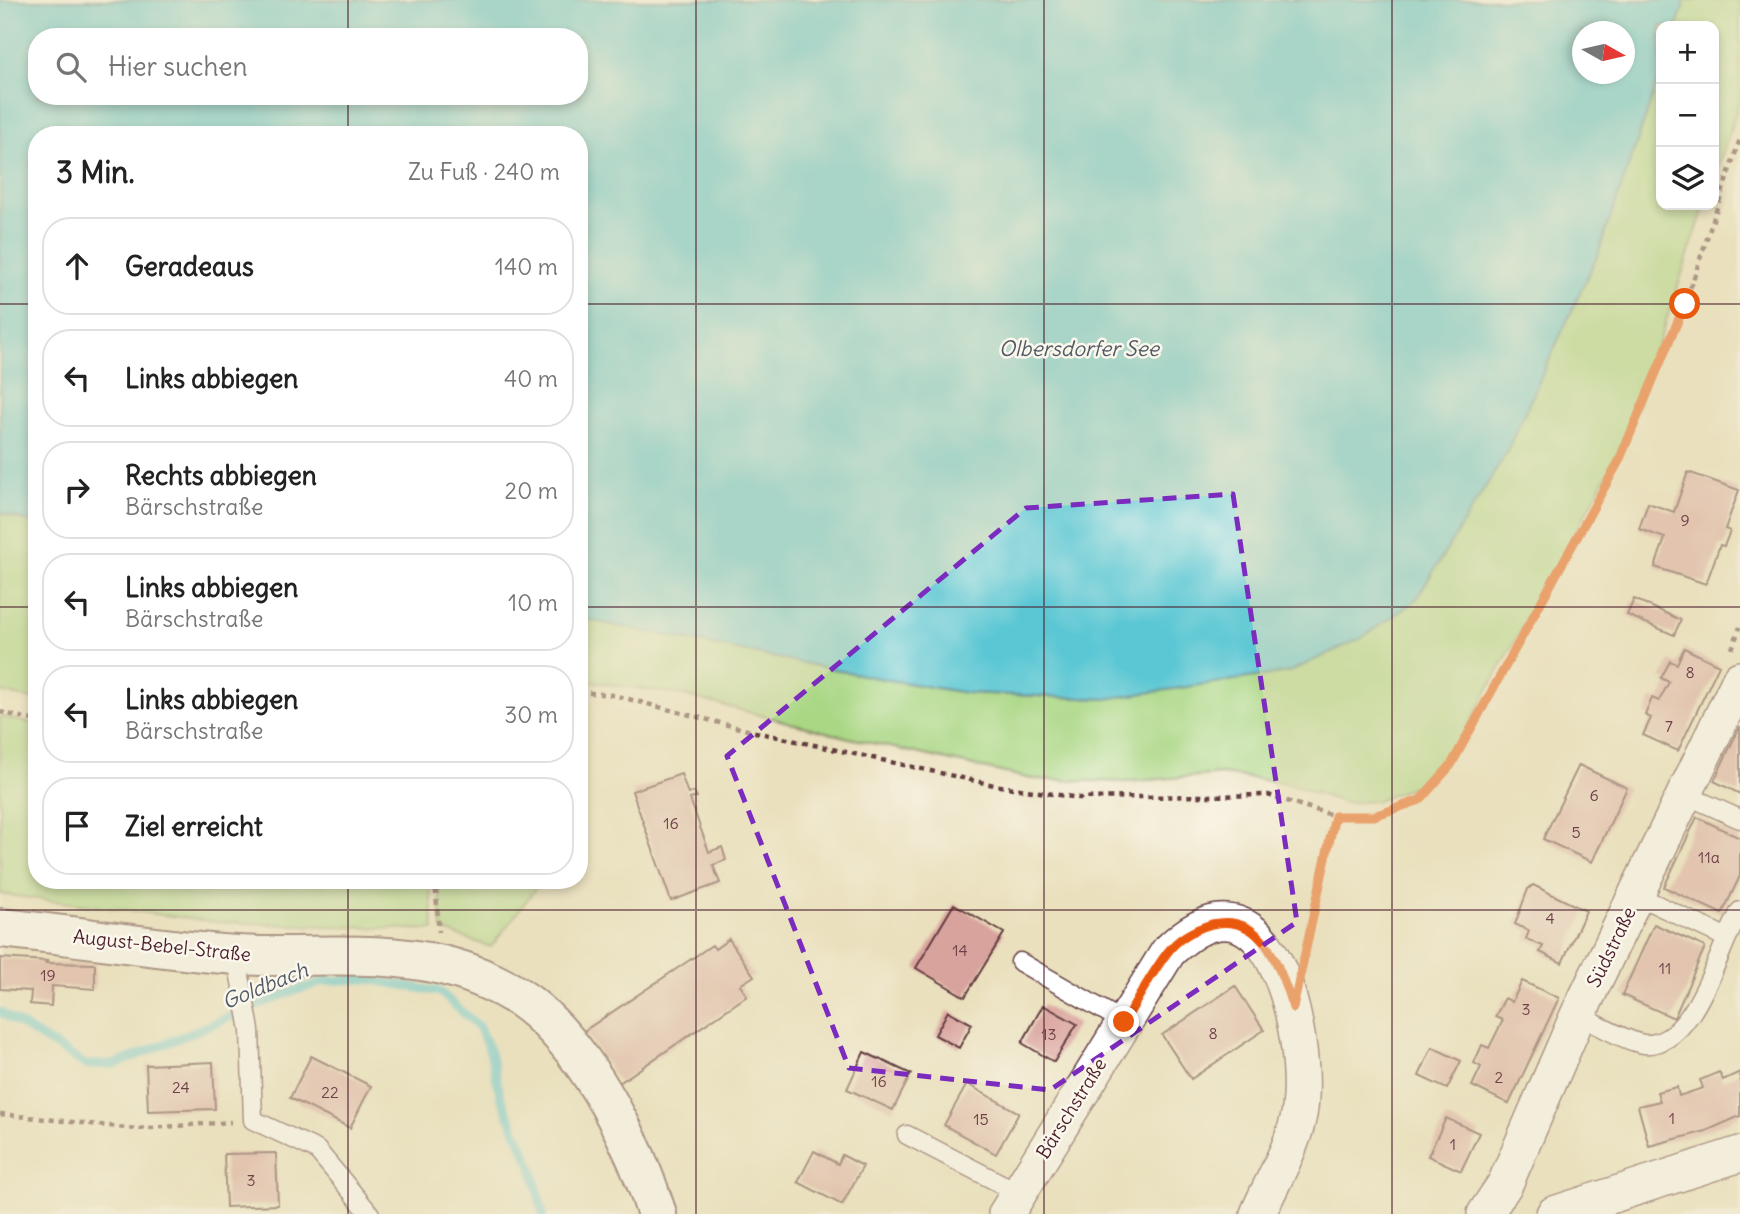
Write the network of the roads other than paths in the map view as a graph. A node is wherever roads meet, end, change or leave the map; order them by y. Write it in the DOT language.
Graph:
graph roads {
  1 [pos="1737,692"];
  2 [pos="1684,794"];
  3 [pos="1740,819"];
  4 [pos="1636,895"];
  5 [pos="1740,911"];
  6 [pos="0,928"];
  7 [pos="1727,938"];
  8 [pos="236,955"];
  9 [pos="1020,962"];
  10 [pos="1578,1015"];
  11 [pos="1124,1022"];
  12 [pos="907,1135"];
  13 [pos="1740,1154"];
  14 [pos="1012,1203"];
  15 [pos="370,1214"];
  16 [pos="657,1214"];
  17 [pos="1258,1214"];
  18 [pos="1485,1214"];
  19 [pos="1554,1214"];
  1 -- 2 [label="street, Südstraße"];
  2 -- 3 [label="lane"];
  2 -- 4 [label="street, Südstraße"];
  4 -- 7 [label="lane"];
  4 -- 10 [label="street, Südstraße"];
  5 -- 7 [label="lane"];
  6 -- 8 [label="street, August-Bebel-Straße"];
  7 -- 10 [label="lane"];
  8 -- 15 [label="lane"];
  8 -- 16 [label="street, August-Bebel-Straße"];
  9 -- 11 [label="lane"];
  10 -- 18 [label="street, Südstraße"];
  11 -- 14 [label="street, Bärschstraße"];
  11 -- 17 [label="street, Bärschstraße"];
  12 -- 14 [label="lane, Bärschstraße"];
  13 -- 19 [label="street"];
}
